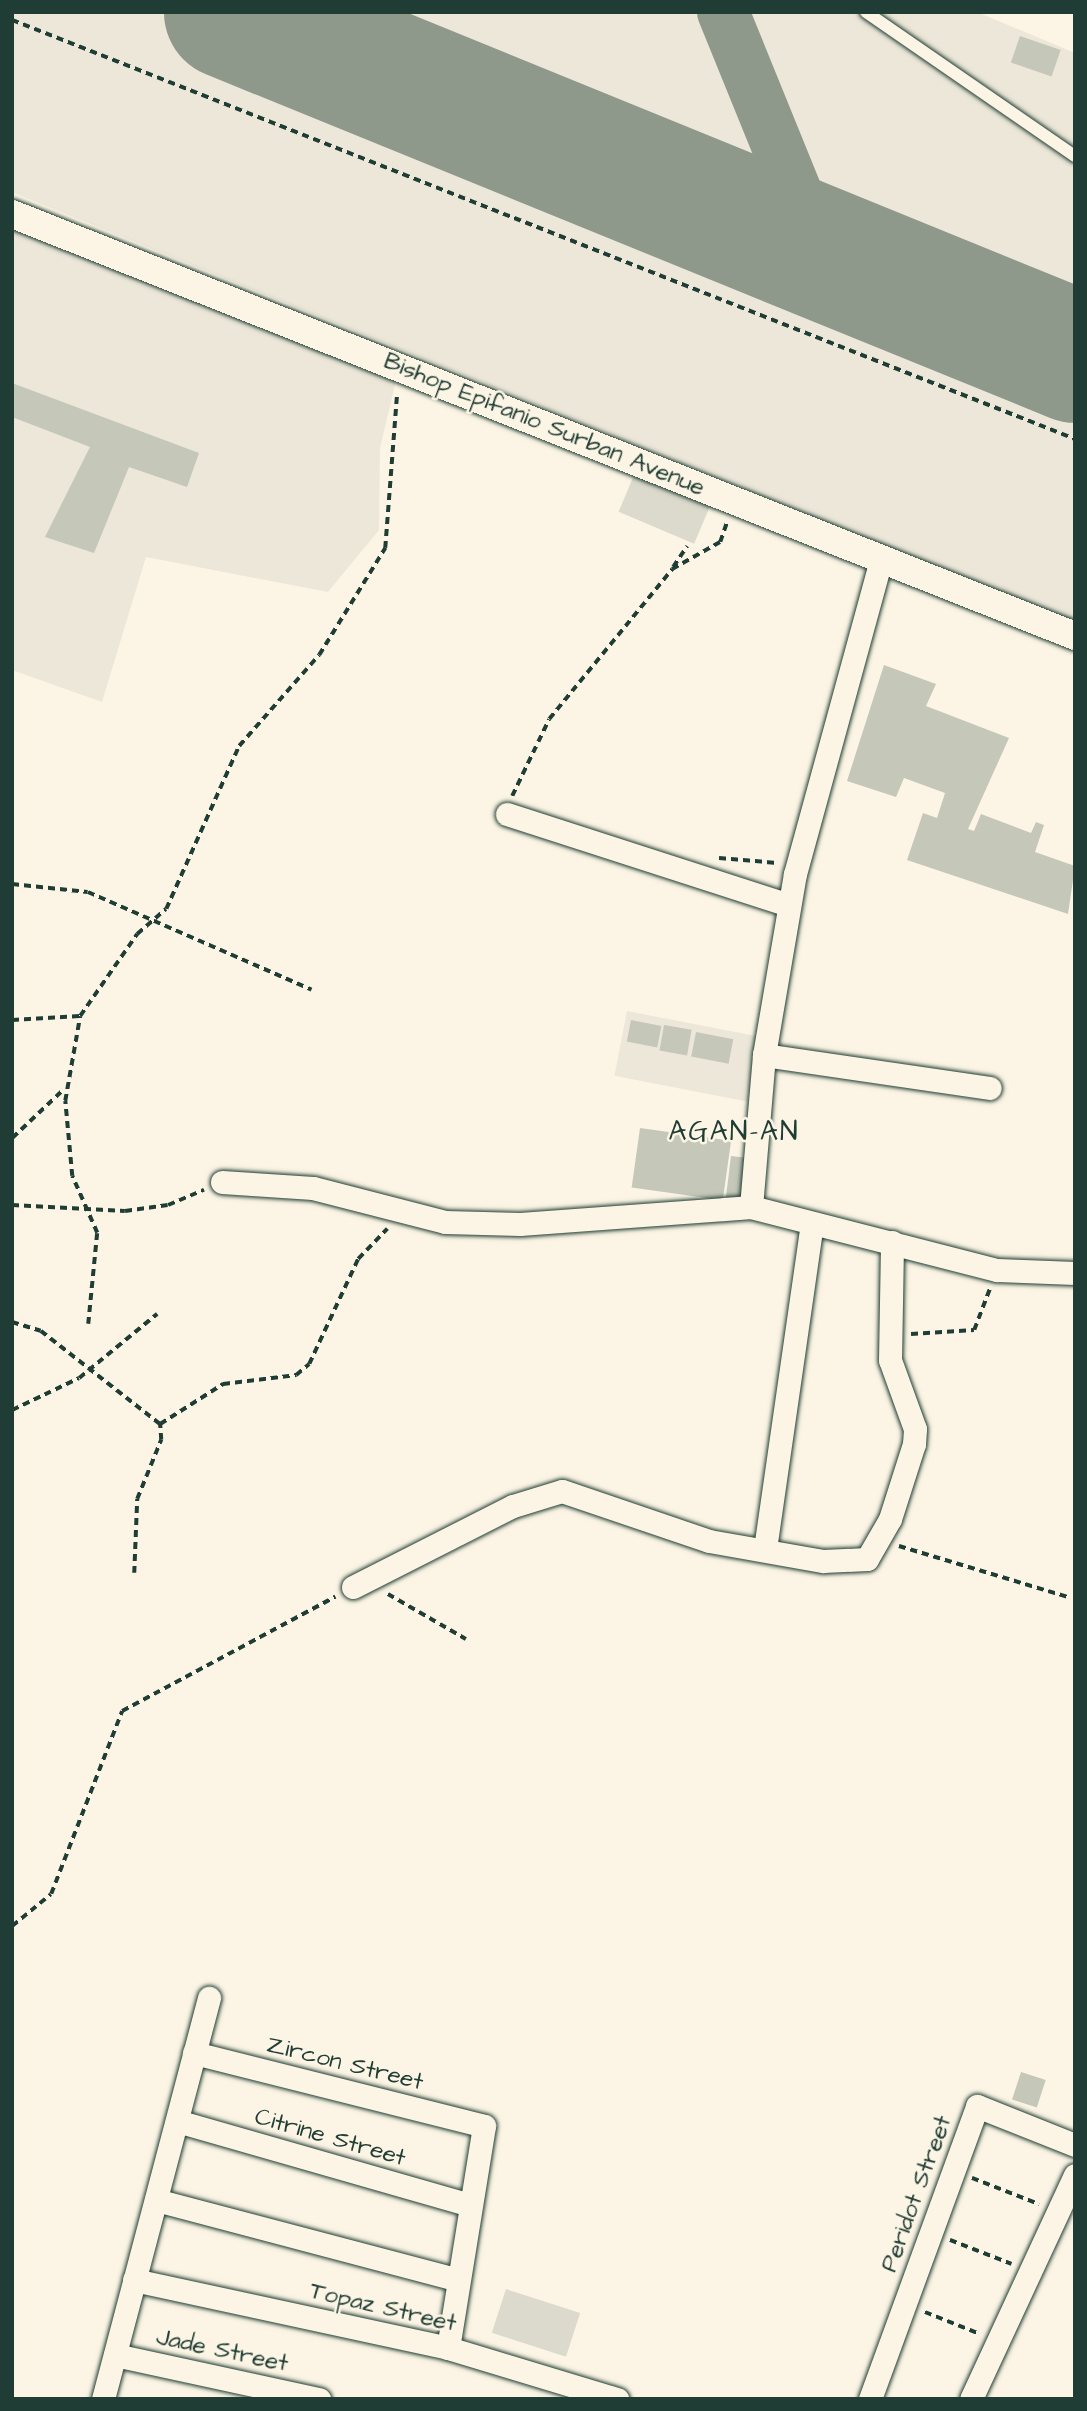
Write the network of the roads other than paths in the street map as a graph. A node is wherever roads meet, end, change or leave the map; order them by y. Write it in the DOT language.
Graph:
graph roads {
  1 [pos="866,12"];
  2 [pos="1075,156"];
  3 [pos="12,214"];
  4 [pos="881,559"];
  5 [pos="1075,636"];
  6 [pos="507,814"];
  7 [pos="789,905"];
  8 [pos="764,1055"];
  9 [pos="990,1088"];
  10 [pos="222,1182"];
  11 [pos="751,1207"];
  12 [pos="812,1223"];
  13 [pos="892,1242"];
  14 [pos="1075,1273"];
  15 [pos="765,1549"];
  16 [pos="353,1587"];
  17 [pos="209,1998"];
  18 [pos="194,2053"];
  19 [pos="177,2121"];
  20 [pos="1075,2145"];
  21 [pos="1075,2175"];
  22 [pos="156,2200"];
  23 [pos="470,2205"];
  24 [pos="134,2280"];
  25 [pos="458,2280"];
  26 [pos="448,2348"];
  27 [pos="115,2355"];
  28 [pos="103,2399"];
  29 [pos="319,2399"];
  30 [pos="617,2399"];
  31 [pos="870,2399"];
  32 [pos="971,2399"];
  1 -- 2 [label="lane"];
  3 -- 4 [label="street, Bishop Epifanio Surban Avenue"];
  4 -- 5 [label="street, Bishop Epifanio Surban Avenue"];
  4 -- 7 [label="street"];
  6 -- 7 [label="street"];
  7 -- 8 [label="street"];
  8 -- 9 [label="street"];
  8 -- 11 [label="street"];
  10 -- 11 [label="street"];
  11 -- 12 [label="street"];
  12 -- 13 [label="street"];
  12 -- 15 [label="street"];
  13 -- 14 [label="street"];
  13 -- 15 [label="street"];
  15 -- 16 [label="street"];
  17 -- 18 [label="street"];
  18 -- 19 [label="street"];
  18 -- 23 [label="street, Zircon Street"];
  19 -- 22 [label="street"];
  19 -- 23 [label="street, Citrine Street"];
  20 -- 31 [label="street, Peridot Street"];
  21 -- 32 [label="street"];
  22 -- 24 [label="street"];
  22 -- 25 [label="street"];
  23 -- 25 [label="street"];
  24 -- 26 [label="street, Topaz Street"];
  24 -- 27 [label="street"];
  25 -- 26 [label="street"];
  26 -- 30 [label="street, Topaz Street"];
  27 -- 28 [label="street"];
  27 -- 29 [label="street, Jade Street"];
}
